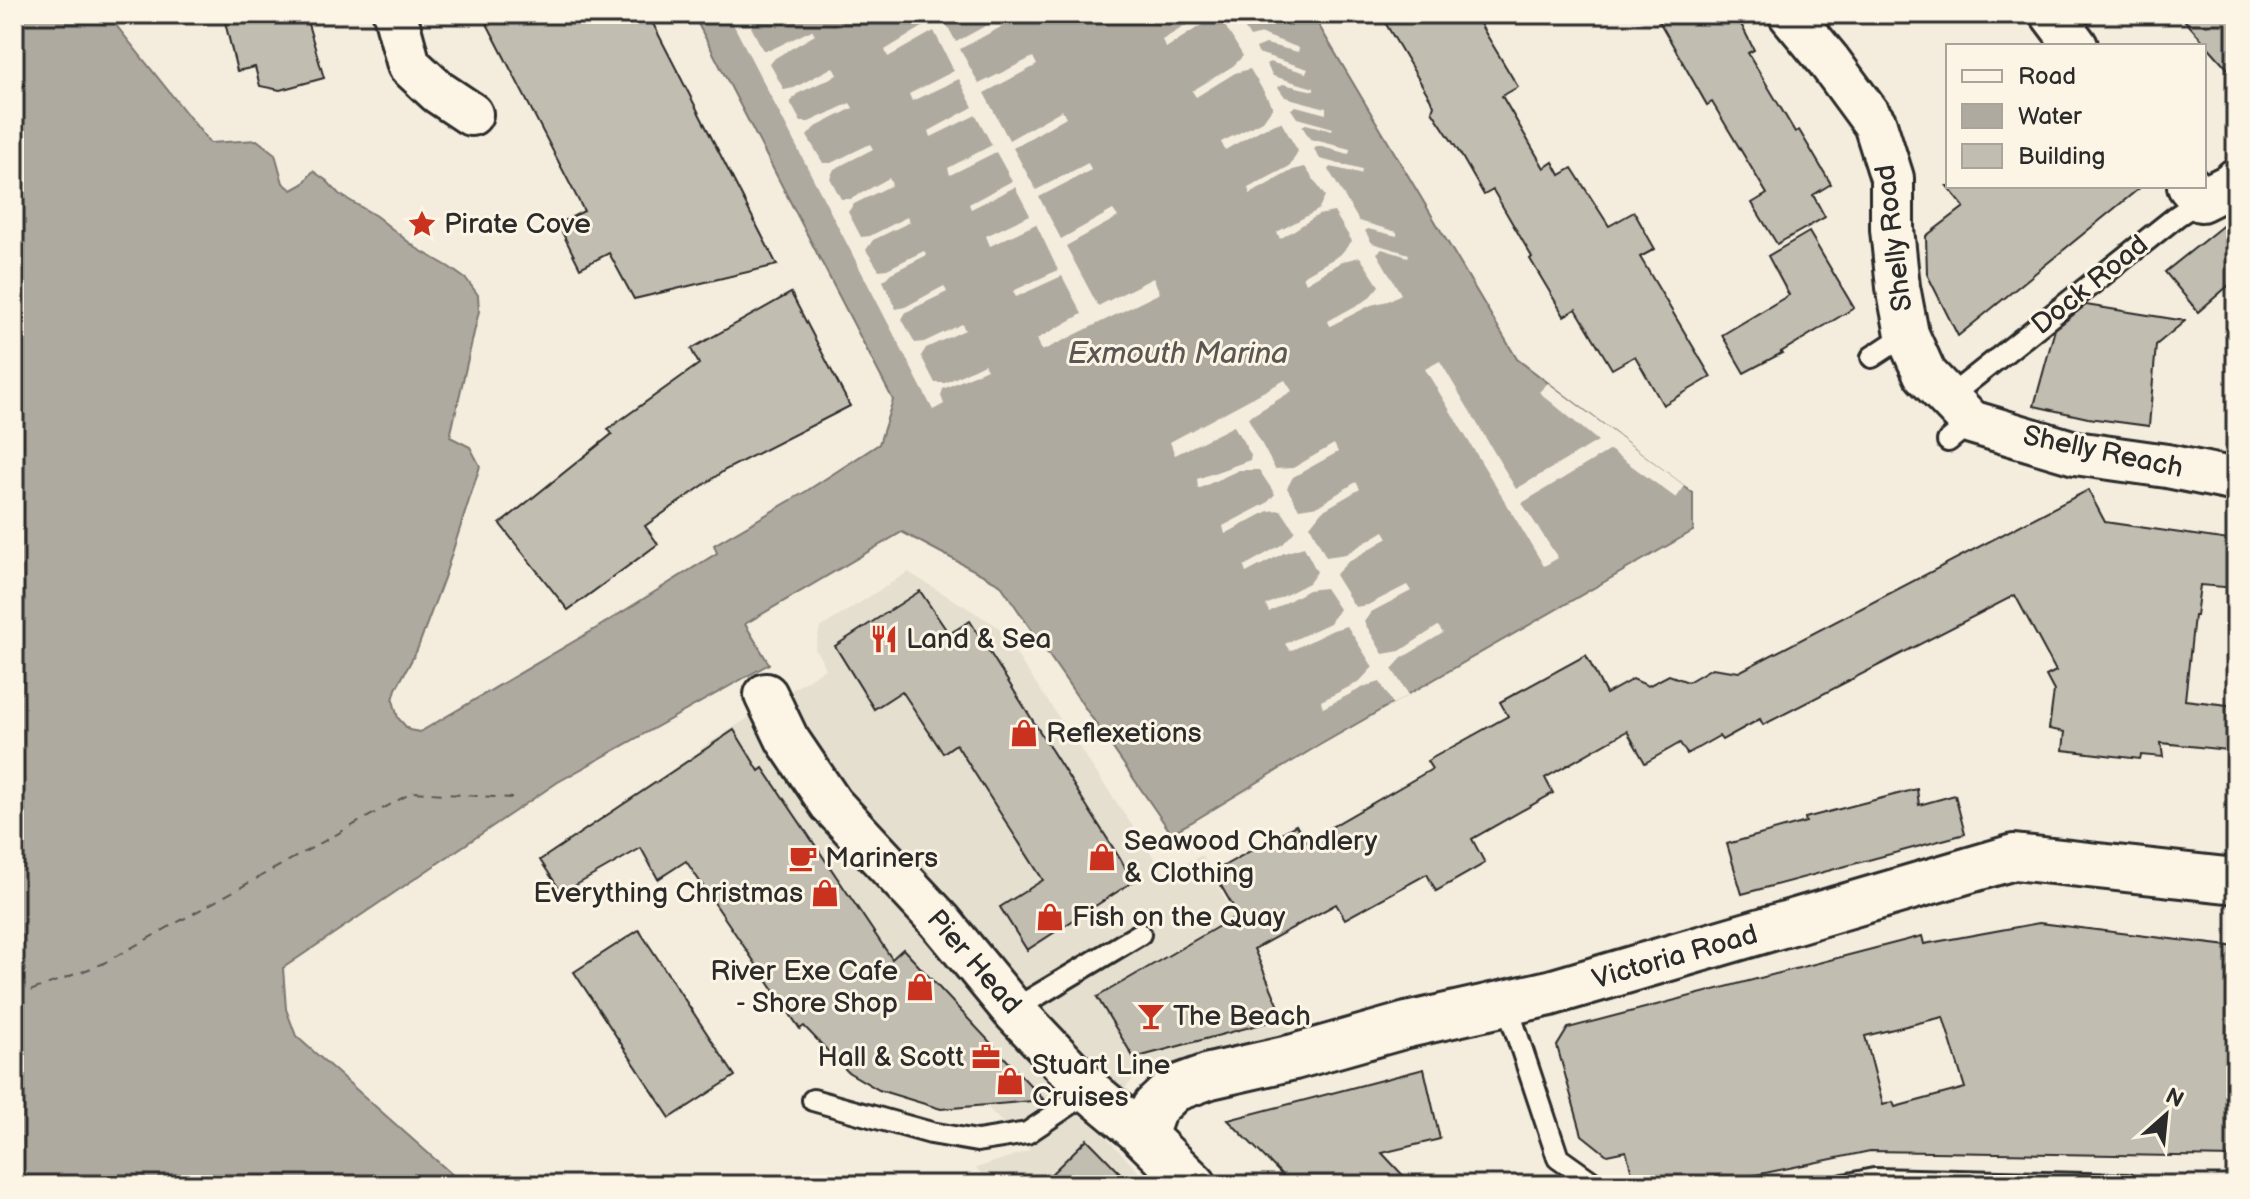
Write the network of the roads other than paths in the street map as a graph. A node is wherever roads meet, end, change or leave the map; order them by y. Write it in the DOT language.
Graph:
graph roads {
  1 [pos="395,14"];
  2 [pos="1790,14"];
  3 [pos="2052,14"];
  4 [pos="2074,44"];
  5 [pos="471,114"];
  6 [pos="2209,189"];
  7 [pos="1956,420"];
  8 [pos="2236,480"];
  9 [pos="766,695"];
  10 [pos="2236,881"];
  11 [pos="1140,934"];
  12 [pos="1506,1002"];
  13 [pos="1013,1010"];
  14 [pos="1090,1091"];
  15 [pos="813,1100"];
  16 [pos="1144,1136"];
  17 [pos="1194,1185"];
  18 [pos="1596,1185"];
  19 [pos="1844,1185"];
  20 [pos="2127,1185"];
  1 -- 5 [label="street"];
  2 -- 7 [label="street, Shelly Road"];
  3 -- 4 [label="street"];
  6 -- 7 [label="lane, Dock Road"];
  7 -- 8 [label="street, Shelly Reach"];
  9 -- 13 [label="street, Pier Head"];
  10 -- 12 [label="street, Victoria Road"];
  11 -- 13 [label="lane"];
  12 -- 16 [label="street, Victoria Road"];
  12 -- 18 [label="lane"];
  13 -- 14 [label="street, Pier Head"];
  14 -- 15 [label="lane"];
  14 -- 16 [label="street, Pier Head"];
  16 -- 17 [label="street"];
  19 -- 20 [label="lane"];
}
